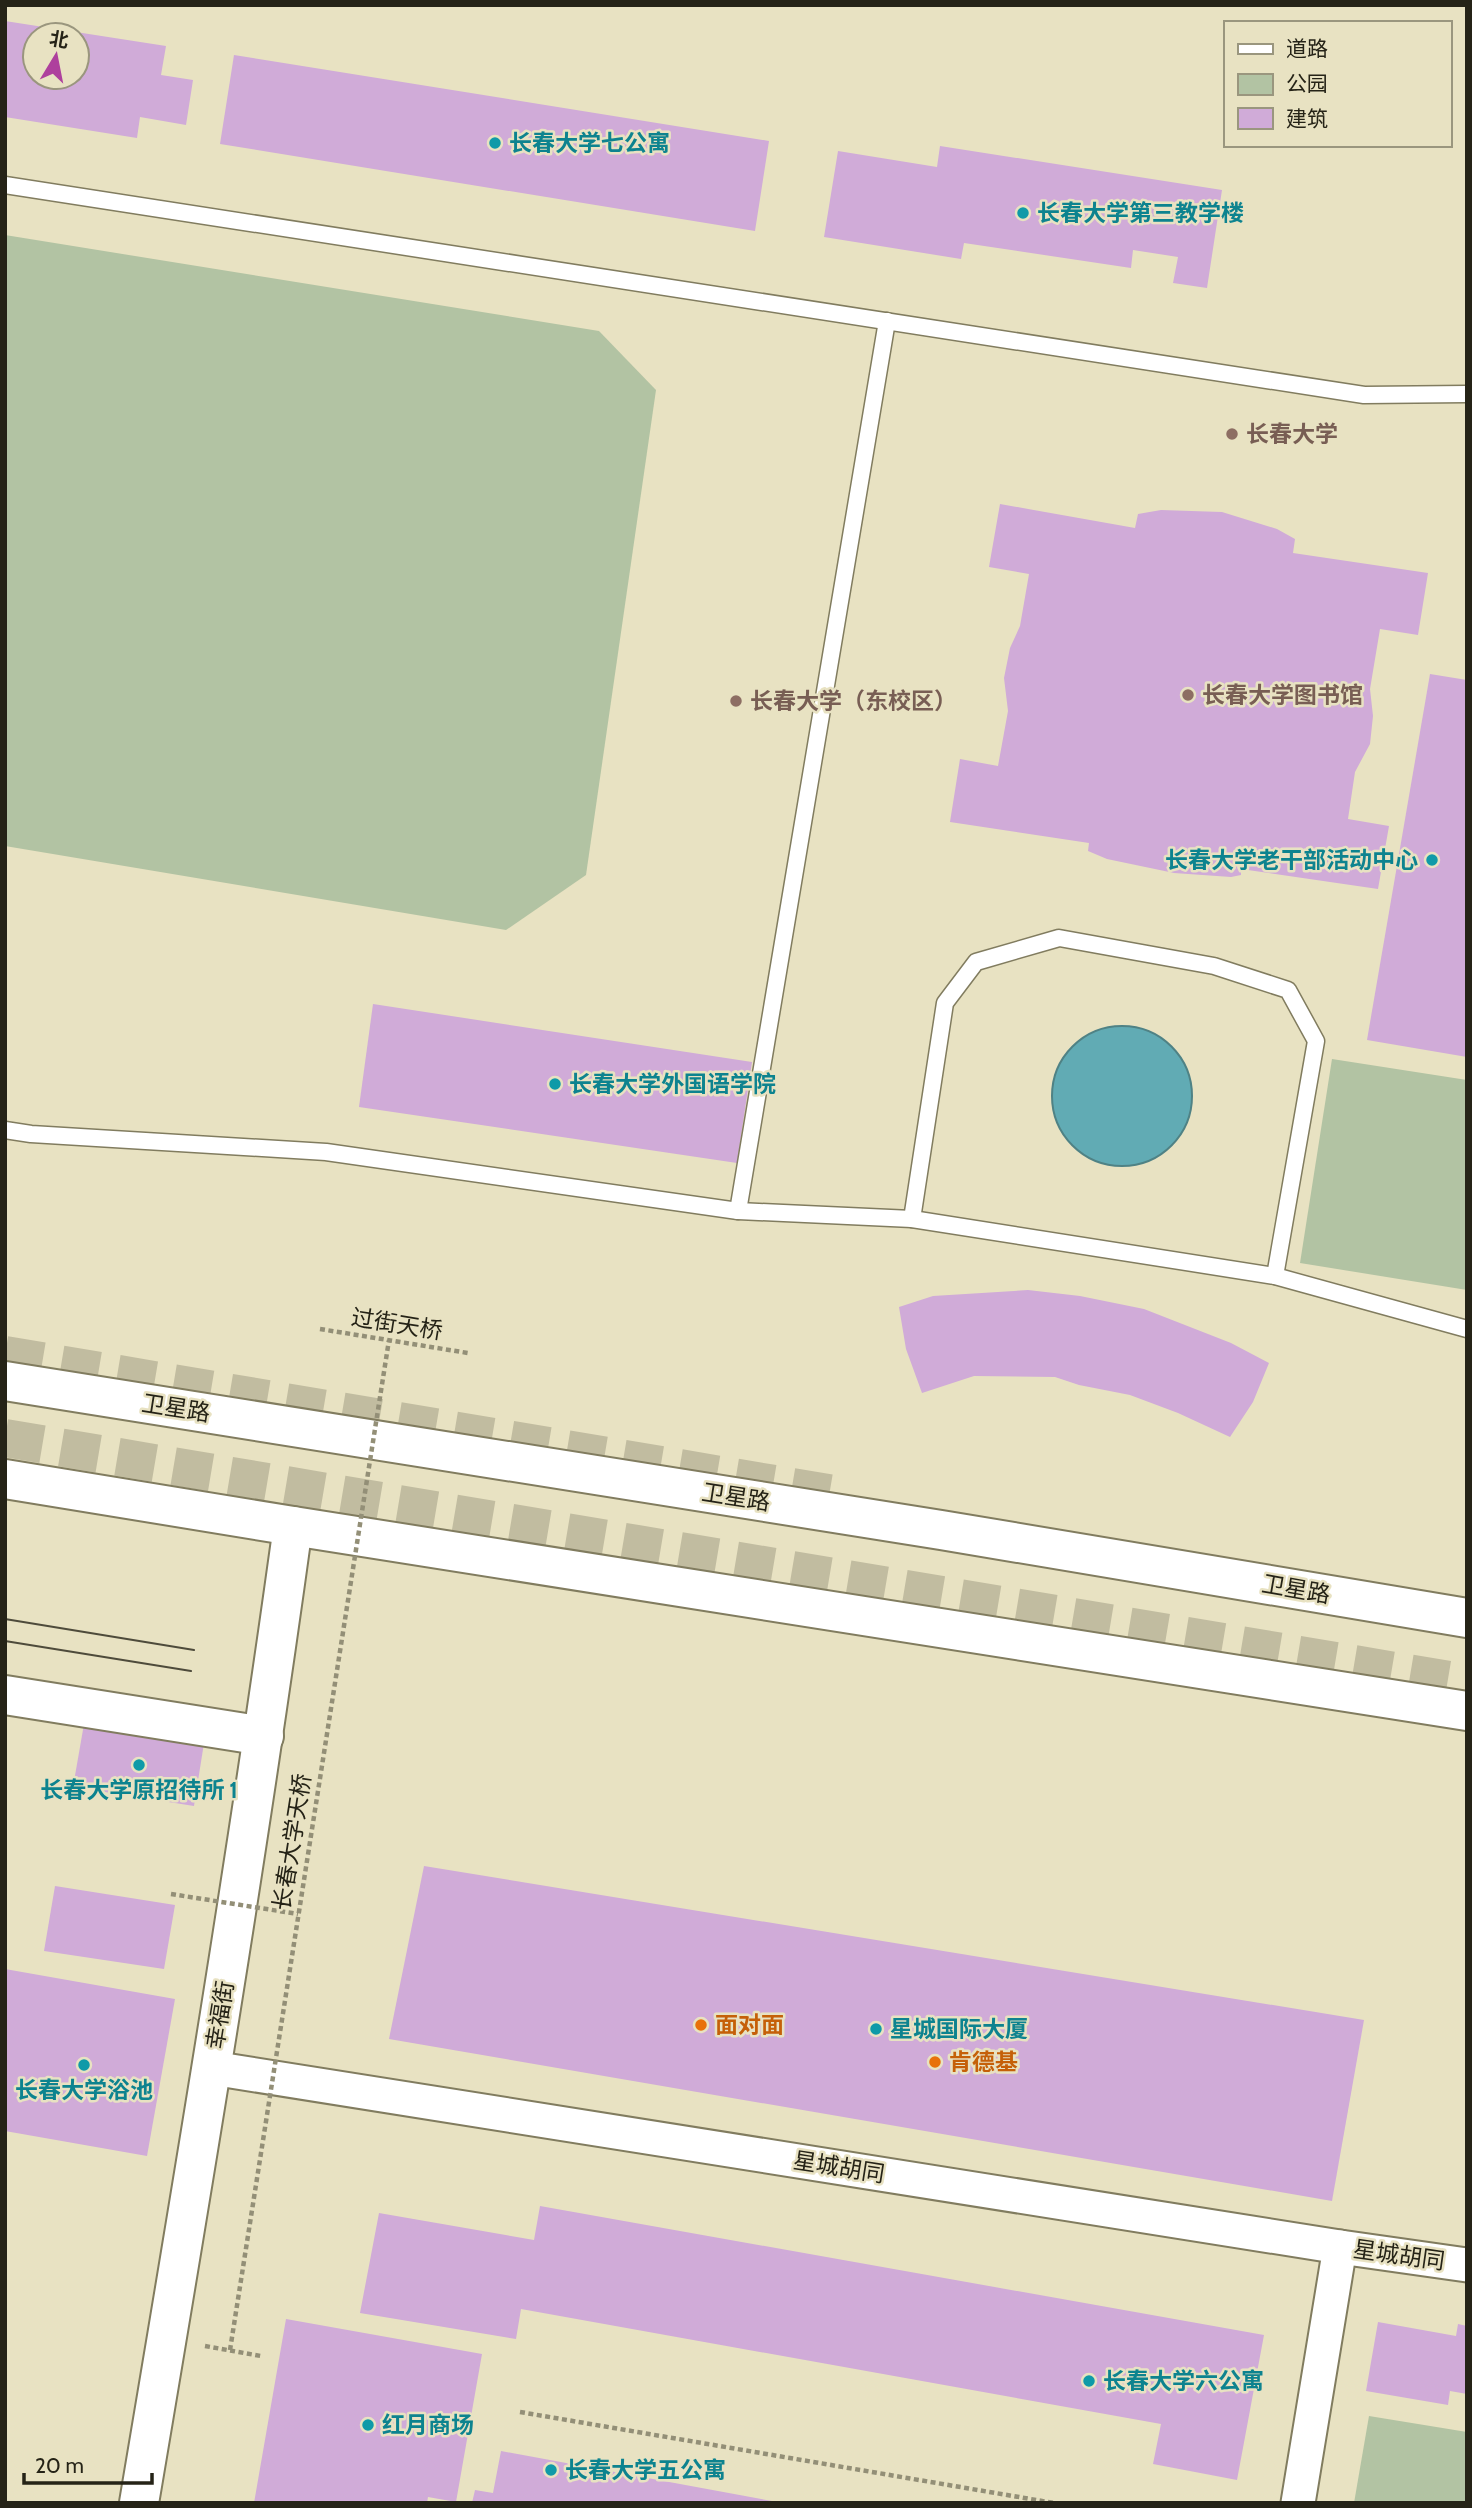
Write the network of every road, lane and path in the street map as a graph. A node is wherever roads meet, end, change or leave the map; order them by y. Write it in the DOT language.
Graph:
graph roads {
  1 [pos="5,185"];
  2 [pos="887,321"];
  3 [pos="1467,394"];
  4 [pos="5,1130"];
  5 [pos="738,1211"];
  6 [pos="912,1219"];
  7 [pos="1275,1276"];
  8 [pos="320,1329"];
  9 [pos="1467,1329"];
  10 [pos="389,1340"];
  11 [pos="468,1353"];
  12 [pos="5,1381"];
  13 [pos="5,1479"];
  14 [pos="293,1526"];
  15 [pos="1467,1618"];
  16 [pos="5,1695"];
  17 [pos="1467,1711"];
  18 [pos="264,1736"];
  19 [pos="171,1894"];
  20 [pos="299,1914"];
  21 [pos="212,2068"];
  22 [pos="1340,2247"];
  23 [pos="1467,2265"];
  24 [pos="166,2340"];
  25 [pos="230,2350"];
  26 [pos="261,2356"];
  27 [pos="520,2412"];
  28 [pos="139,2503"];
  29 [pos="1054,2503"];
  30 [pos="1298,2503"];
  1 -- 2 [label="lane"];
  2 -- 3 [label="lane"];
  2 -- 5 [label="lane"];
  4 -- 5 [label="lane"];
  5 -- 6 [label="lane"];
  6 -- 7 [label="lane"];
  6 -- 7 [label="lane"];
  7 -- 9 [label="lane"];
  8 -- 10 [label="path, 过街天桥"];
  10 -- 11 [label="path, 过街天桥"];
  10 -- 20 [label="path, 长春大学天桥, bridge"];
  12 -- 15 [label="main road, 卫星路"];
  13 -- 14 [label="main road"];
  14 -- 17 [label="main road"];
  14 -- 18 [label="main road, 幸福街"];
  16 -- 18 [label="main road"];
  18 -- 21 [label="main road, 幸福街"];
  19 -- 20 [label="path, bridge"];
  20 -- 25 [label="path, 长春大学天桥, bridge"];
  21 -- 22 [label="street, 星城胡同"];
  21 -- 24 [label="main road, 幸福街"];
  22 -- 23 [label="street, 星城胡同"];
  22 -- 30 [label="street"];
  24 -- 25 [label="path"];
  24 -- 28 [label="main road, 幸福街"];
  25 -- 26 [label="path"];
  27 -- 29 [label="path"];
}
